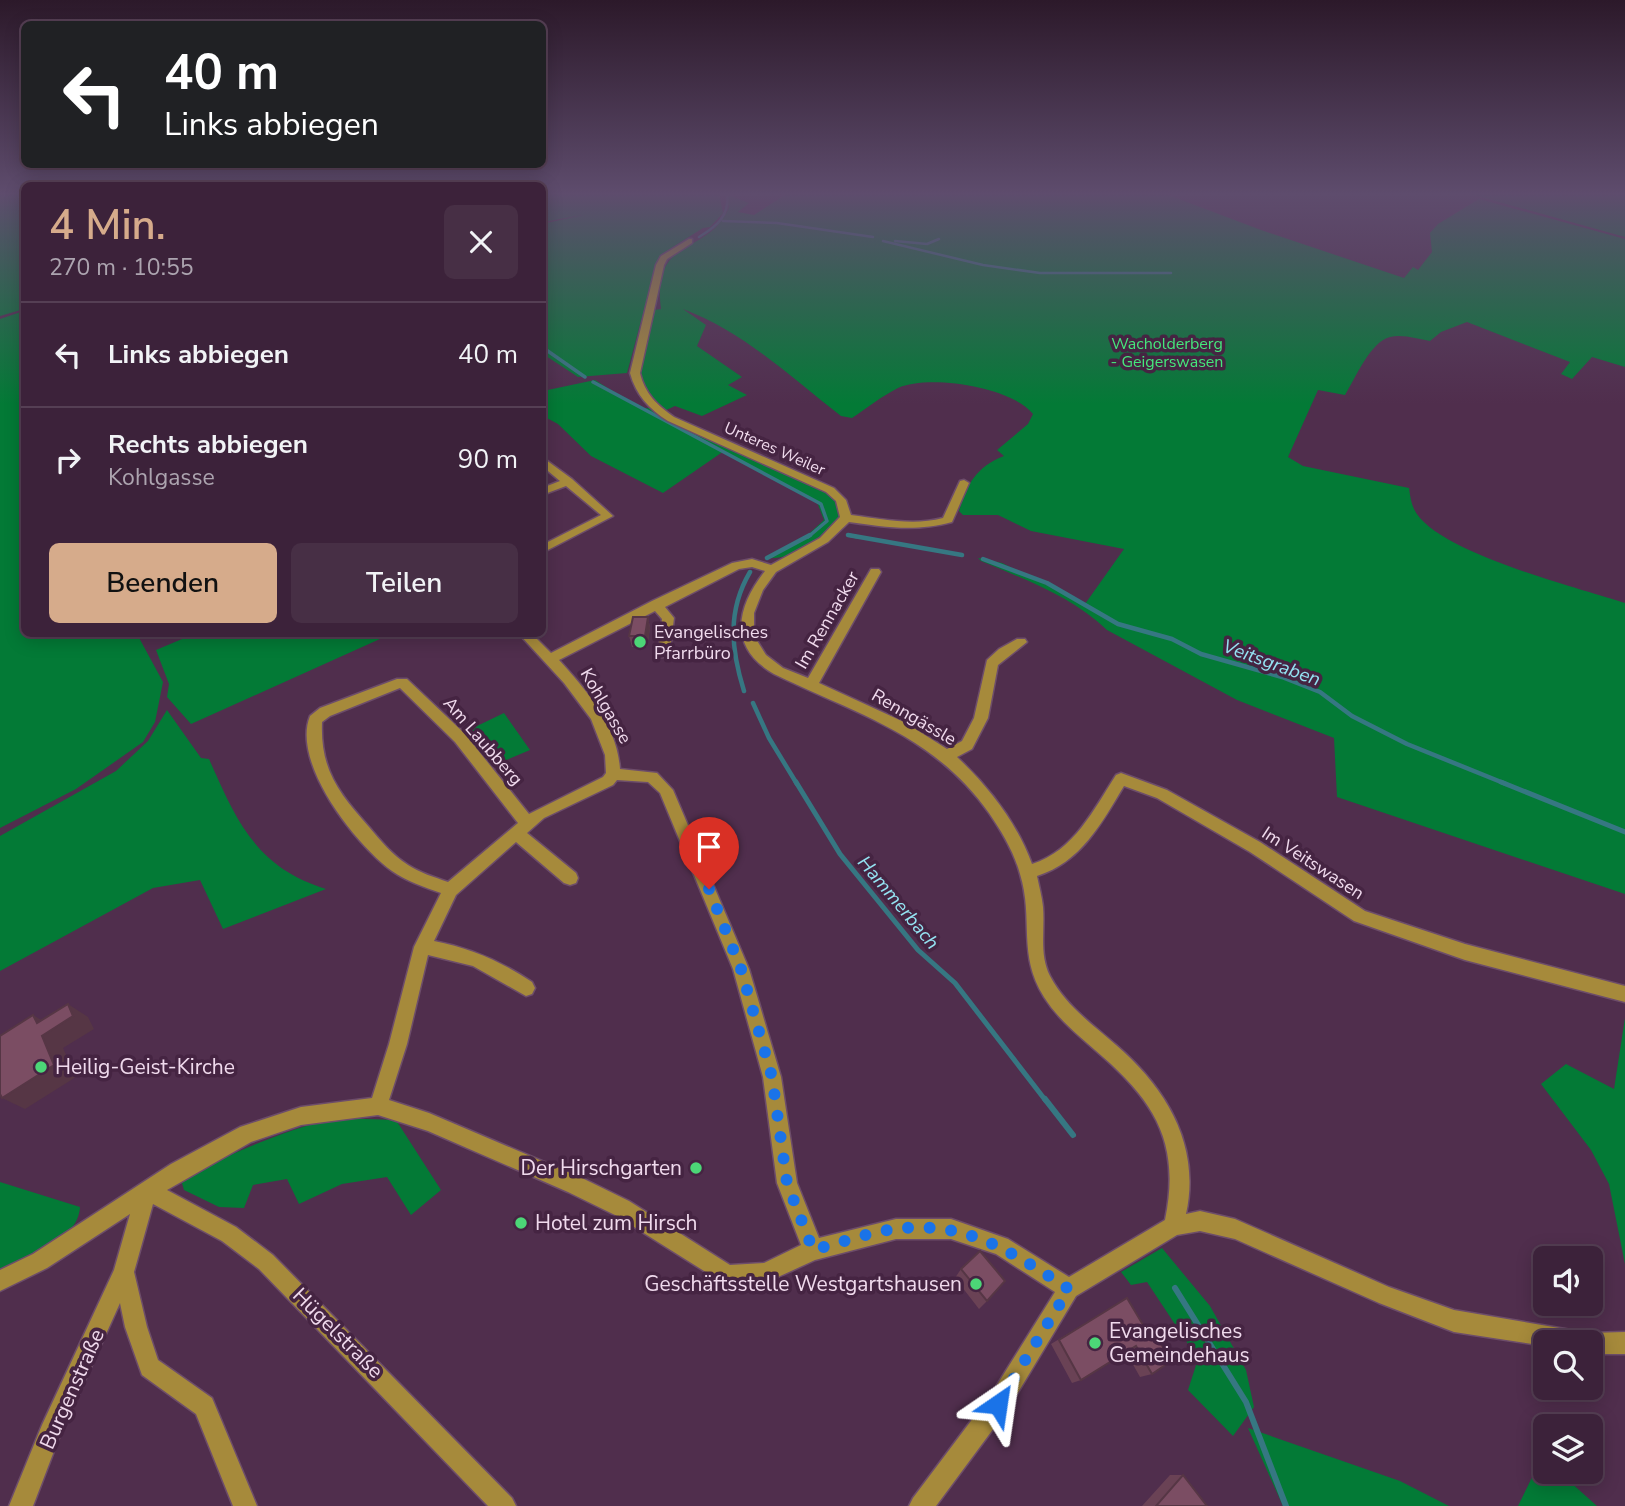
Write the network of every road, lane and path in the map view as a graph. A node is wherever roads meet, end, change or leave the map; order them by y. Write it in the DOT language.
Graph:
graph roads {
  1 [pos="661,263"];
  2 [pos="546,463"];
  3 [pos="568,481"];
  4 [pos="964,483"];
  5 [pos="546,490"];
  6 [pos="846,518"];
  7 [pos="546,548"];
  8 [pos="772,569"];
  9 [pos="875,572"];
  10 [pos="656,604"];
  11 [pos="528,637"];
  12 [pos="1021,642"];
  13 [pos="664,654"];
  14 [pos="550,659"];
  15 [pos="811,685"];
  16 [pos="947,756"];
  17 [pos="613,774"];
  18 [pos="522,828"];
  19 [pos="1028,872"];
  20 [pos="570,878"];
  21 [pos="450,890"];
  22 [pos="422,947"];
  23 [pos="526,988"];
  24 [pos="1625,994"];
  25 [pos="378,1107"];
  26 [pos="147,1190"];
  27 [pos="1174,1226"];
  28 [pos="813,1250"];
  29 [pos="124,1272"];
  30 [pos="0,1281"];
  31 [pos="1069,1289"];
  32 [pos="1533,1334"];
  33 [pos="1603,1343"];
  34 [pos="1625,1343"];
  35 [pos="1603,1346"];
  36 [pos="1625,1351"];
  37 [pos="21,1506"];
  38 [pos="245,1506"];
  39 [pos="505,1506"];
  40 [pos="920,1506"];
  1 -- 6 [label="street, Unteres Weiler"];
  2 -- 3 [label="street"];
  3 -- 5 [label="street"];
  3 -- 7 [label="street"];
  4 -- 6 [label="street"];
  6 -- 8 [label="street"];
  8 -- 10 [label="street"];
  8 -- 15 [label="street, Renngässle"];
  9 -- 15 [label="street, Im Rennacker"];
  10 -- 13 [label="street"];
  10 -- 14 [label="street"];
  11 -- 14 [label="street, Kohlgasse"];
  12 -- 16 [label="street"];
  14 -- 17 [label="street, Kohlgasse"];
  15 -- 16 [label="street, Renngässle"];
  16 -- 19 [label="street, Renngässle"];
  17 -- 18 [label="street"];
  17 -- 28 [label="street"];
  18 -- 20 [label="street"];
  18 -- 21 [label="street"];
  18 -- 21 [label="street, Am Laubberg"];
  19 -- 24 [label="street, Im Veitswasen"];
  19 -- 27 [label="street, Renngässle"];
  21 -- 22 [label="street"];
  22 -- 23 [label="street"];
  22 -- 25 [label="street"];
  25 -- 26 [label="street"];
  25 -- 28 [label="street"];
  26 -- 29 [label="street, Burgenstraße"];
  26 -- 30 [label="street"];
  26 -- 39 [label="street, Hügelstraße"];
  27 -- 31 [label="street"];
  27 -- 32 [label="street"];
  28 -- 31 [label="street"];
  29 -- 37 [label="street, Burgenstraße"];
  29 -- 38 [label="street"];
  31 -- 40 [label="street"];
  33 -- 34 [label="street"];
  35 -- 36 [label="street"];
}
